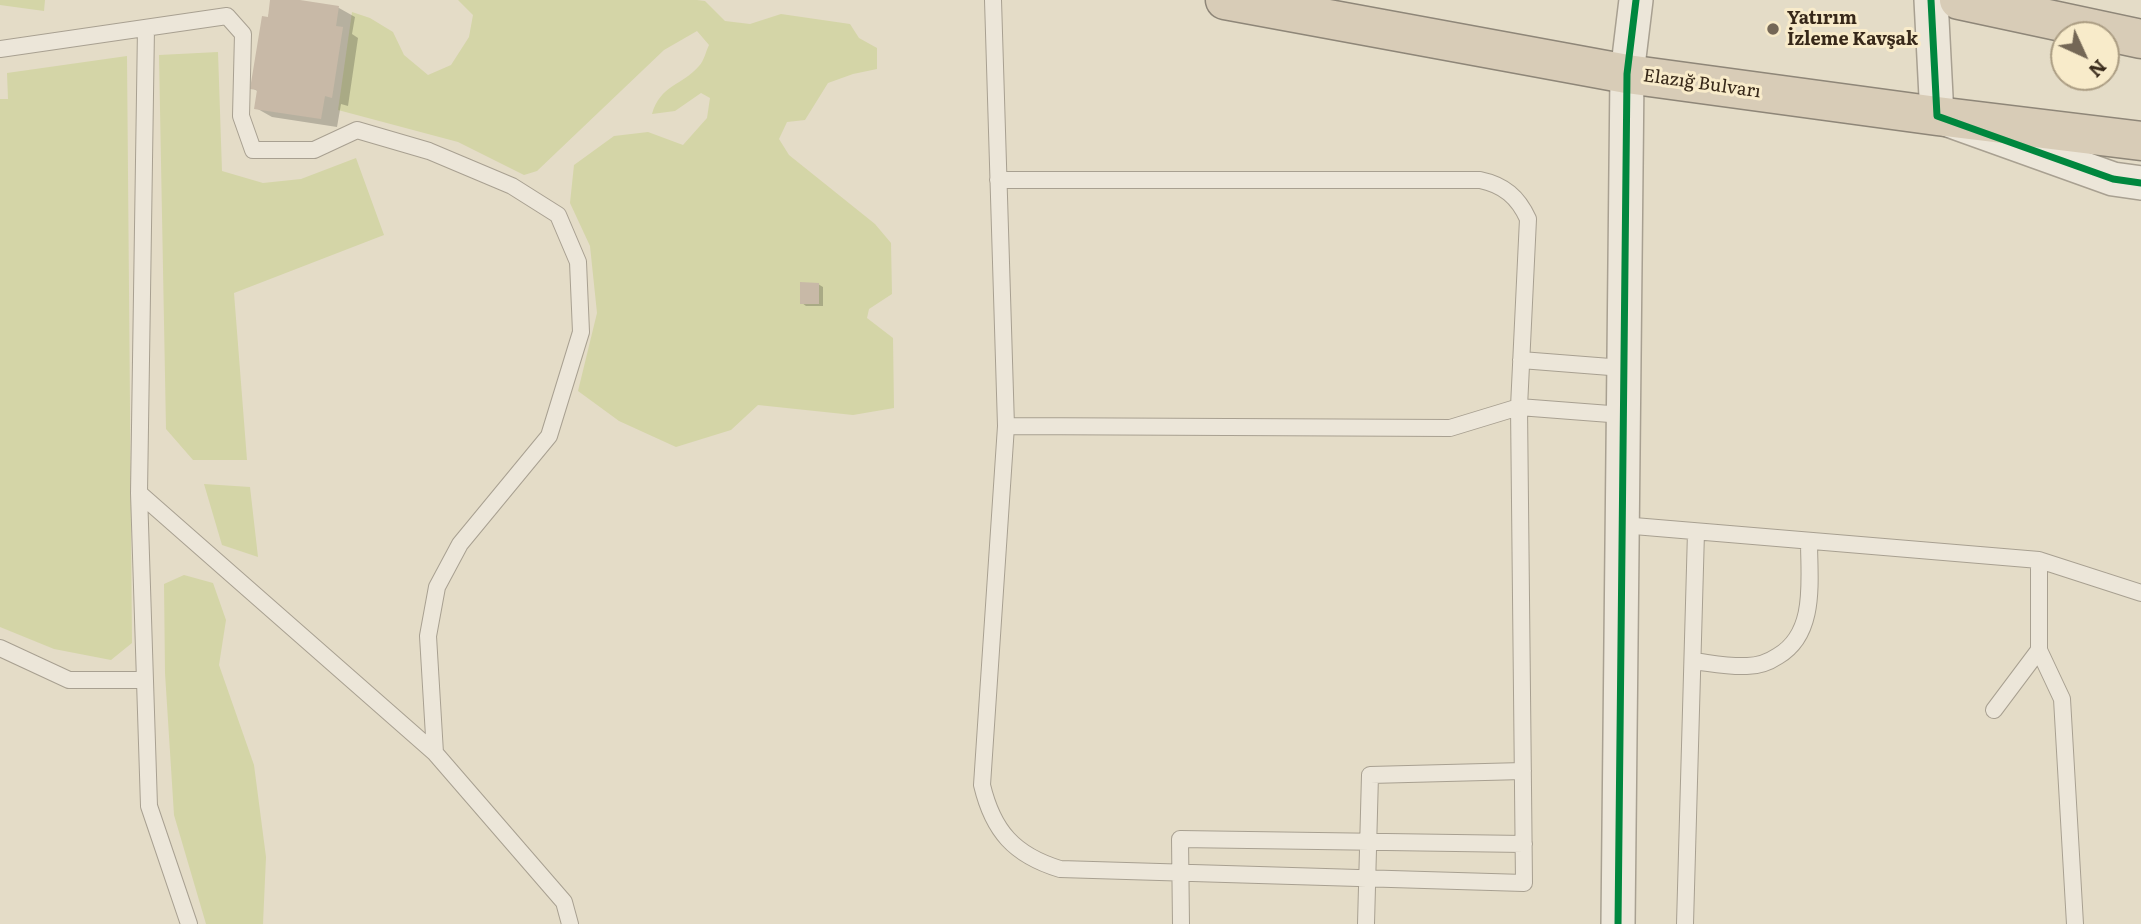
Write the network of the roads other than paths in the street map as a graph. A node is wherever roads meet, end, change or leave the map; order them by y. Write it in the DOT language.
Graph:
graph roads {
  1 [pos="993,0"];
  2 [pos="1225,0"];
  3 [pos="1636,0"];
  4 [pos="1931,0"];
  5 [pos="1959,0"];
  6 [pos="146,28"];
  7 [pos="2141,39"];
  8 [pos="0,49"];
  9 [pos="1627,74"];
  10 [pos="1937,116"];
  11 [pos="2141,141"];
  12 [pos="998,180"];
  13 [pos="2141,183"];
  14 [pos="1521,360"];
  15 [pos="1623,368"];
  16 [pos="1519,407"];
  17 [pos="1623,415"];
  18 [pos="1006,426"];
  19 [pos="139,493"];
  20 [pos="1622,525"];
  21 [pos="1696,532"];
  22 [pos="1809,541"];
  23 [pos="2039,560"];
  24 [pos="2141,593"];
  25 [pos="0,648"];
  26 [pos="2039,650"];
  27 [pos="1693,661"];
  28 [pos="145,680"];
  29 [pos="1994,710"];
  30 [pos="435,753"];
  31 [pos="1523,771"];
  32 [pos="1367,841"];
  33 [pos="1524,844"];
  34 [pos="1179,873"];
  35 [pos="1367,878"];
  36 [pos="190,924"];
  37 [pos="570,924"];
  38 [pos="1181,924"];
  39 [pos="1366,924"];
  40 [pos="1618,924"];
  41 [pos="1685,924"];
  42 [pos="2075,924"];
  1 -- 12 [label="lane"];
  2 -- 9 [label="highway, Elazığ Bulvarı"];
  3 -- 9 [label="street"];
  4 -- 10 [label="street"];
  5 -- 7 [label="highway"];
  6 -- 8 [label="lane"];
  6 -- 19 [label="lane"];
  6 -- 30 [label="lane"];
  9 -- 10 [label="highway, Elazığ Bulvarı"];
  9 -- 15 [label="street"];
  10 -- 11 [label="highway, Elazığ Bulvarı"];
  10 -- 13 [label="street"];
  12 -- 14 [label="lane"];
  12 -- 18 [label="lane"];
  14 -- 15 [label="lane"];
  14 -- 16 [label="lane"];
  15 -- 17 [label="street"];
  16 -- 17 [label="lane"];
  16 -- 18 [label="lane"];
  16 -- 31 [label="lane"];
  17 -- 20 [label="street"];
  18 -- 34 [label="lane"];
  19 -- 28 [label="lane"];
  19 -- 30 [label="lane"];
  20 -- 21 [label="lane"];
  20 -- 40 [label="street"];
  21 -- 22 [label="lane"];
  21 -- 27 [label="lane"];
  22 -- 23 [label="lane"];
  22 -- 27 [label="lane"];
  23 -- 24 [label="lane"];
  23 -- 26 [label="lane"];
  25 -- 28 [label="lane"];
  26 -- 29 [label="lane"];
  26 -- 42 [label="lane"];
  27 -- 41 [label="lane"];
  28 -- 36 [label="lane"];
  30 -- 37 [label="lane"];
  31 -- 32 [label="lane"];
  31 -- 33 [label="lane"];
  32 -- 33 [label="lane"];
  32 -- 34 [label="lane"];
  32 -- 35 [label="lane"];
  33 -- 35 [label="lane"];
  34 -- 35 [label="lane"];
  34 -- 38 [label="lane"];
  35 -- 39 [label="lane"];
}
